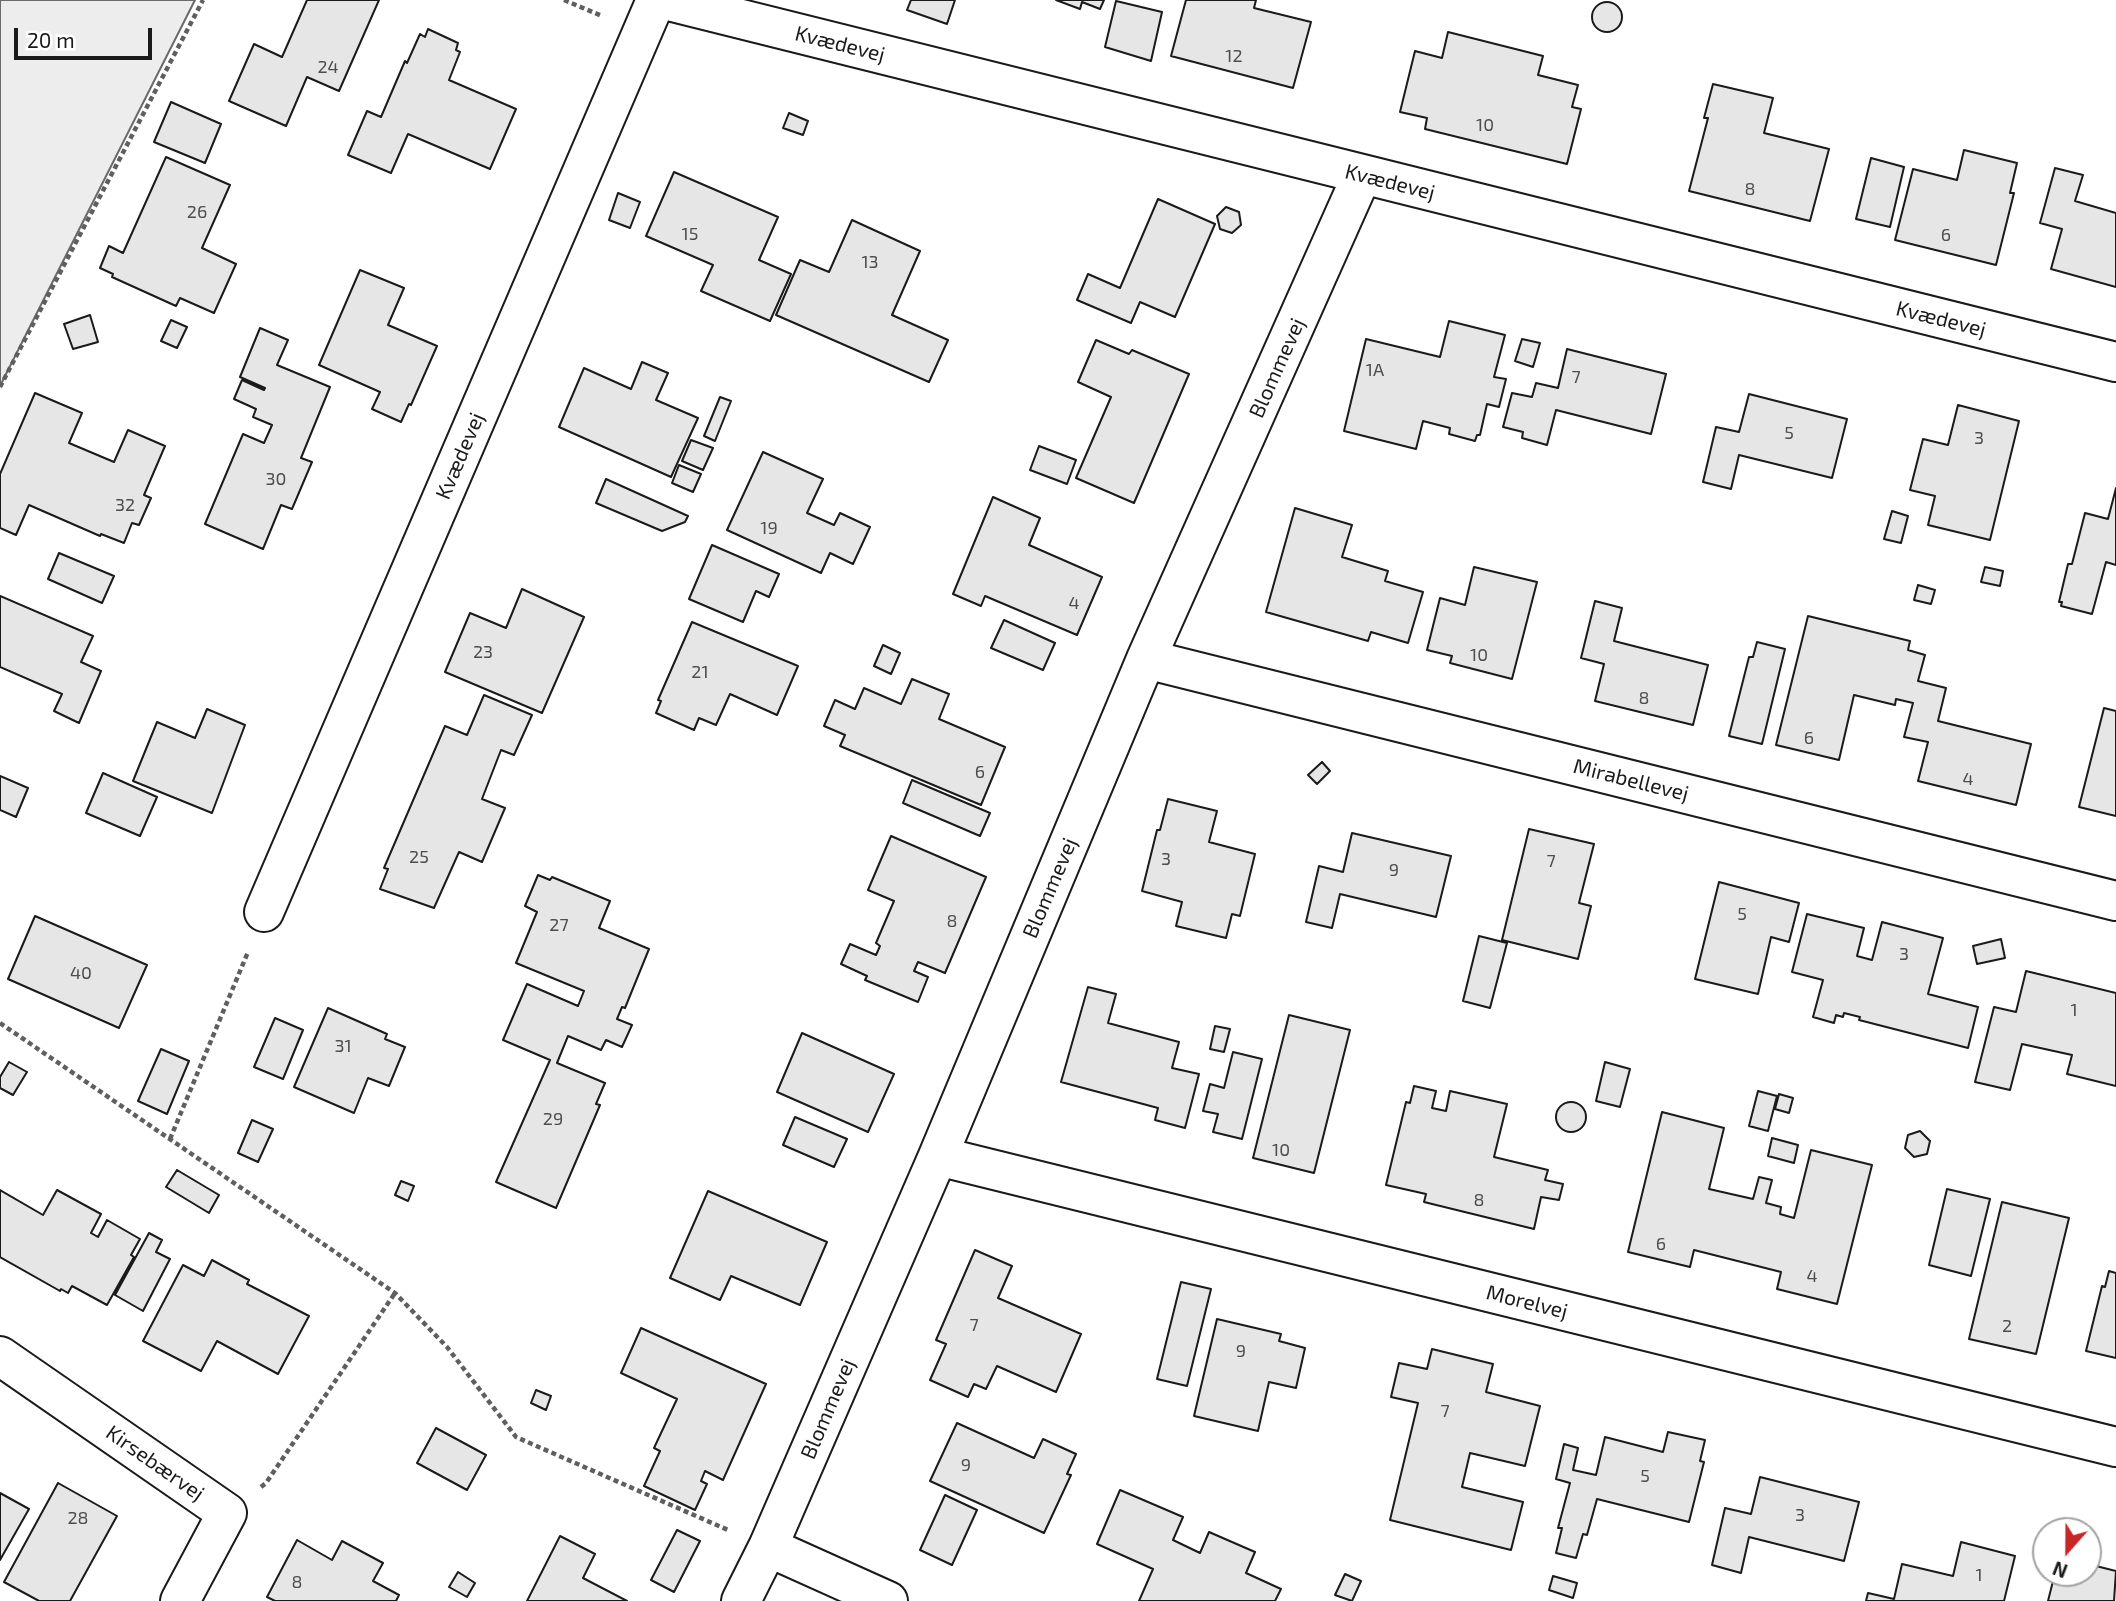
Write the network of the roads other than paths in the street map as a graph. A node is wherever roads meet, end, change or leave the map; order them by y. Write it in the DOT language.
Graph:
graph roads {
  1 [pos="656,0"];
  2 [pos="665,0"];
  3 [pos="1362,175"];
  4 [pos="2116,362"];
  5 [pos="1146,659"];
  6 [pos="2116,901"];
  7 [pos="264,912"];
  8 [pos="938,1156"];
  9 [pos="0,1356"];
  10 [pos="2116,1447"];
  11 [pos="768,1547"];
  12 [pos="180,1601"];
  13 [pos="741,1601"];
  14 [pos="888,1601"];
  1 -- 7 [label="street, Kvædevej"];
  2 -- 3 [label="street, Kvædevej"];
  3 -- 4 [label="street, Kvædevej"];
  3 -- 5 [label="street, Blommevej"];
  5 -- 6 [label="street, Mirabellevej"];
  5 -- 8 [label="street, Blommevej"];
  8 -- 10 [label="street, Morelvej"];
  8 -- 11 [label="street, Blommevej"];
  9 -- 12 [label="street, Kirsebærvej"];
  11 -- 13 [label="street, Blommevej"];
  11 -- 14 [label="street"];
}
